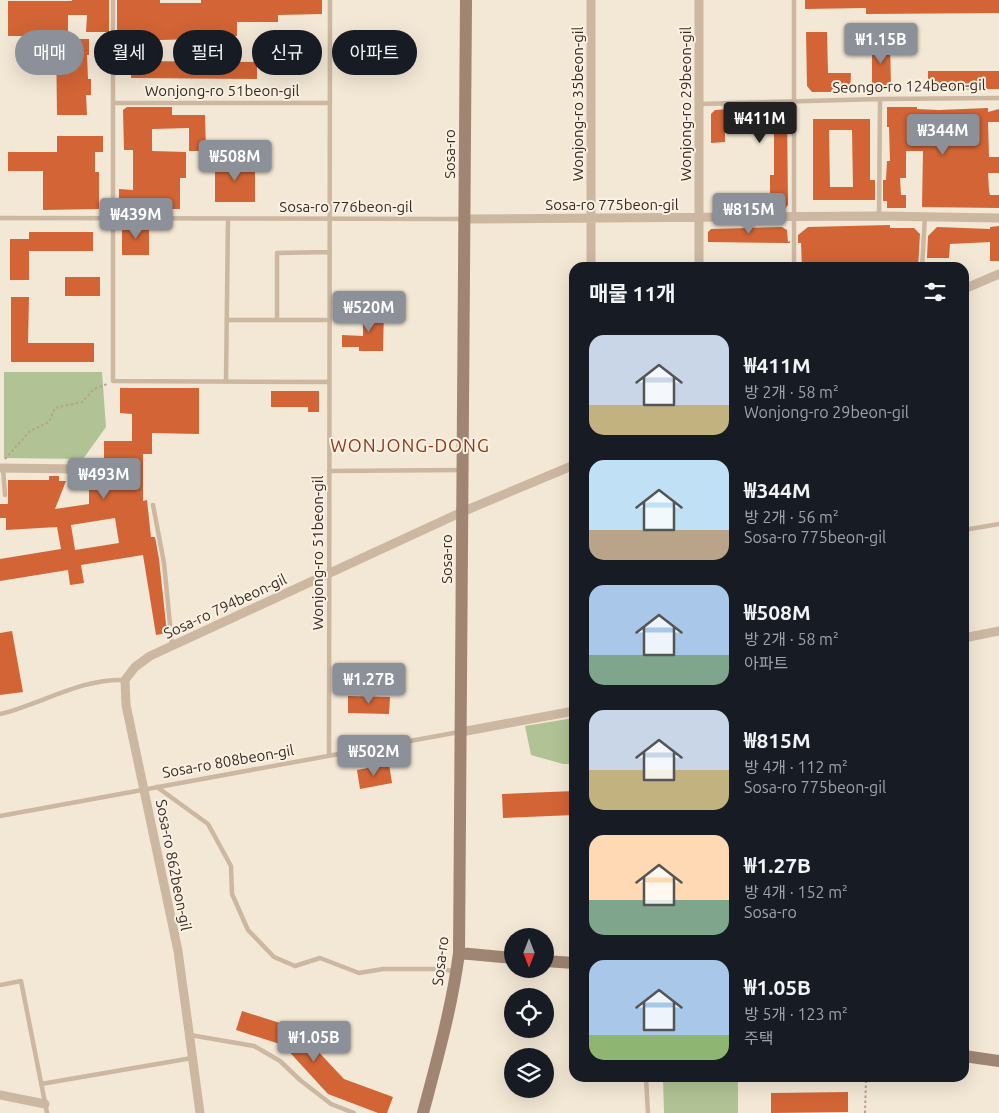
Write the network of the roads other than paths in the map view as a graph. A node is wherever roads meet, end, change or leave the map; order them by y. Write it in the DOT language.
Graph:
graph roads {
  1 [pos="113,0"];
  2 [pos="330,0"];
  3 [pos="466,0"];
  4 [pos="591,0"];
  5 [pos="699,0"];
  6 [pos="794,0"];
  7 [pos="880,98"];
  8 [pos="999,98"];
  9 [pos="794,101"];
  10 [pos="113,103"];
  11 [pos="330,103"];
  12 [pos="699,104"];
  13 [pos="794,216"];
  14 [pos="879,216"];
  15 [pos="925,216"];
  16 [pos="591,217"];
  17 [pos="699,217"];
  18 [pos="0,218"];
  19 [pos="112,218"];
  20 [pos="228,218"];
  21 [pos="999,218"];
  22 [pos="330,219"];
  23 [pos="464,219"];
  24 [pos="330,252"];
  25 [pos="592,262"];
  26 [pos="699,262"];
  27 [pos="794,262"];
  28 [pos="922,262"];
  29 [pos="999,274"];
  30 [pos="969,287"];
  31 [pos="227,320"];
  32 [pos="277,320"];
  33 [pos="329,320"];
  34 [pos="226,381"];
  35 [pos="329,382"];
  36 [pos="1,467"];
  37 [pos="569,467"];
  38 [pos="78,469"];
  39 [pos="463,470"];
  40 [pos="329,471"];
  41 [pos="5,495"];
  42 [pos="153,505"];
  43 [pos="462,512"];
  44 [pos="999,524"];
  45 [pos="969,529"];
  46 [pos="330,573"];
  47 [pos="999,631"];
  48 [pos="969,637"];
  49 [pos="172,646"];
  50 [pos="125,680"];
  51 [pos="569,712"];
  52 [pos="0,714"];
  53 [pos="461,732"];
  54 [pos="329,755"];
  55 [pos="157,787"];
  56 [pos="145,789"];
  57 [pos="0,816"];
  58 [pos="460,953"];
  59 [pos="504,957"];
  60 [pos="554,962"];
  61 [pos="569,963"];
  62 [pos="457,972"];
  63 [pos="0,985"];
  64 [pos="189,1035"];
  65 [pos="969,1057"];
  66 [pos="192,1058"];
  67 [pos="999,1061"];
  68 [pos="646,1082"];
  69 [pos="41,1084"];
  70 [pos="0,1096"];
  71 [pos="46,1108"];
  72 [pos="200,1113"];
  73 [pos="354,1113"];
  74 [pos="422,1113"];
  75 [pos="648,1113"];
  1 -- 10 [label="lane"];
  2 -- 11 [label="lane, Wonjong-ro 51beon-gil"];
  3 -- 23 [label="street, Sosa-ro"];
  4 -- 16 [label="street, Wonjong-ro 35beon-gil"];
  5 -- 12 [label="street, Wonjong-ro 29beon-gil"];
  6 -- 9 [label="lane"];
  7 -- 8 [label="lane, Seongo-ro 124beon-gil"];
  7 -- 9 [label="lane, Seongo-ro 124beon-gil"];
  7 -- 14 [label="lane"];
  9 -- 12 [label="lane, Seongo-ro 124beon-gil"];
  9 -- 13 [label="lane"];
  10 -- 11 [label="lane, Wonjong-ro 51beon-gil"];
  10 -- 19 [label="lane"];
  11 -- 22 [label="lane, Wonjong-ro 51beon-gil"];
  12 -- 17 [label="street, Wonjong-ro 29beon-gil"];
  13 -- 14 [label="street, Sosa-ro 775beon-gil"];
  13 -- 17 [label="street, Sosa-ro 775beon-gil"];
  13 -- 27 [label="lane"];
  14 -- 15 [label="street, Sosa-ro 775beon-gil"];
  15 -- 21 [label="street, Sosa-ro 775beon-gil"];
  15 -- 28 [label="lane"];
  16 -- 17 [label="street, Sosa-ro 775beon-gil"];
  16 -- 23 [label="street, Sosa-ro 775beon-gil"];
  16 -- 25 [label="street, Wonjong-ro 35beon-gil"];
  17 -- 26 [label="street, Wonjong-ro 29beon-gil"];
  18 -- 19 [label="lane, Sosa-ro 776beon-gil"];
  19 -- 20 [label="lane, Sosa-ro 776beon-gil"];
  19 -- 34 [label="lane"];
  20 -- 22 [label="lane, Sosa-ro 776beon-gil"];
  20 -- 31 [label="lane"];
  22 -- 23 [label="lane, Sosa-ro 776beon-gil"];
  22 -- 24 [label="lane, Wonjong-ro 51beon-gil"];
  23 -- 39 [label="street, Sosa-ro"];
  24 -- 32 [label="lane"];
  24 -- 33 [label="lane, Wonjong-ro 51beon-gil"];
  29 -- 30 [label="street"];
  31 -- 32 [label="lane"];
  31 -- 34 [label="lane"];
  32 -- 33 [label="lane"];
  33 -- 35 [label="lane, Wonjong-ro 51beon-gil"];
  34 -- 35 [label="lane"];
  35 -- 40 [label="lane, Wonjong-ro 51beon-gil"];
  36 -- 38 [label="street"];
  36 -- 41 [label="lane"];
  37 -- 43 [label="street, Sosa-ro 794beon-gil"];
  39 -- 40 [label="lane"];
  39 -- 43 [label="street, Sosa-ro"];
  40 -- 46 [label="lane, Wonjong-ro 51beon-gil"];
  42 -- 49 [label="lane"];
  43 -- 46 [label="street, Sosa-ro 794beon-gil"];
  43 -- 53 [label="street, Sosa-ro"];
  44 -- 45 [label="lane"];
  46 -- 49 [label="street, Sosa-ro 794beon-gil"];
  46 -- 54 [label="lane, Wonjong-ro 51beon-gil"];
  47 -- 48 [label="street"];
  49 -- 50 [label="street, Sosa-ro 794beon-gil"];
  50 -- 52 [label="lane"];
  50 -- 56 [label="street, Sosa-ro 862beon-gil"];
  51 -- 53 [label="street"];
  53 -- 54 [label="lane, Sosa-ro 808beon-gil"];
  53 -- 58 [label="street, Sosa-ro"];
  54 -- 55 [label="lane, Sosa-ro 808beon-gil"];
  55 -- 56 [label="lane, Sosa-ro 808beon-gil"];
  55 -- 62 [label="lane"];
  56 -- 57 [label="lane, Sosa-ro 808beon-gil"];
  56 -- 64 [label="street, Sosa-ro 862beon-gil"];
  58 -- 59 [label="street"];
  58 -- 62 [label="street, Sosa-ro"];
  60 -- 61 [label="street"];
  62 -- 74 [label="street, Sosa-ro"];
  63 -- 69 [label="lane"];
  64 -- 66 [label="street, Sosa-ro 862beon-gil"];
  64 -- 73 [label="lane"];
  65 -- 67 [label="street"];
  66 -- 69 [label="lane"];
  66 -- 72 [label="street, Sosa-ro 862beon-gil"];
  68 -- 75 [label="lane"];
  69 -- 71 [label="lane"];
  70 -- 71 [label="street"];
}
